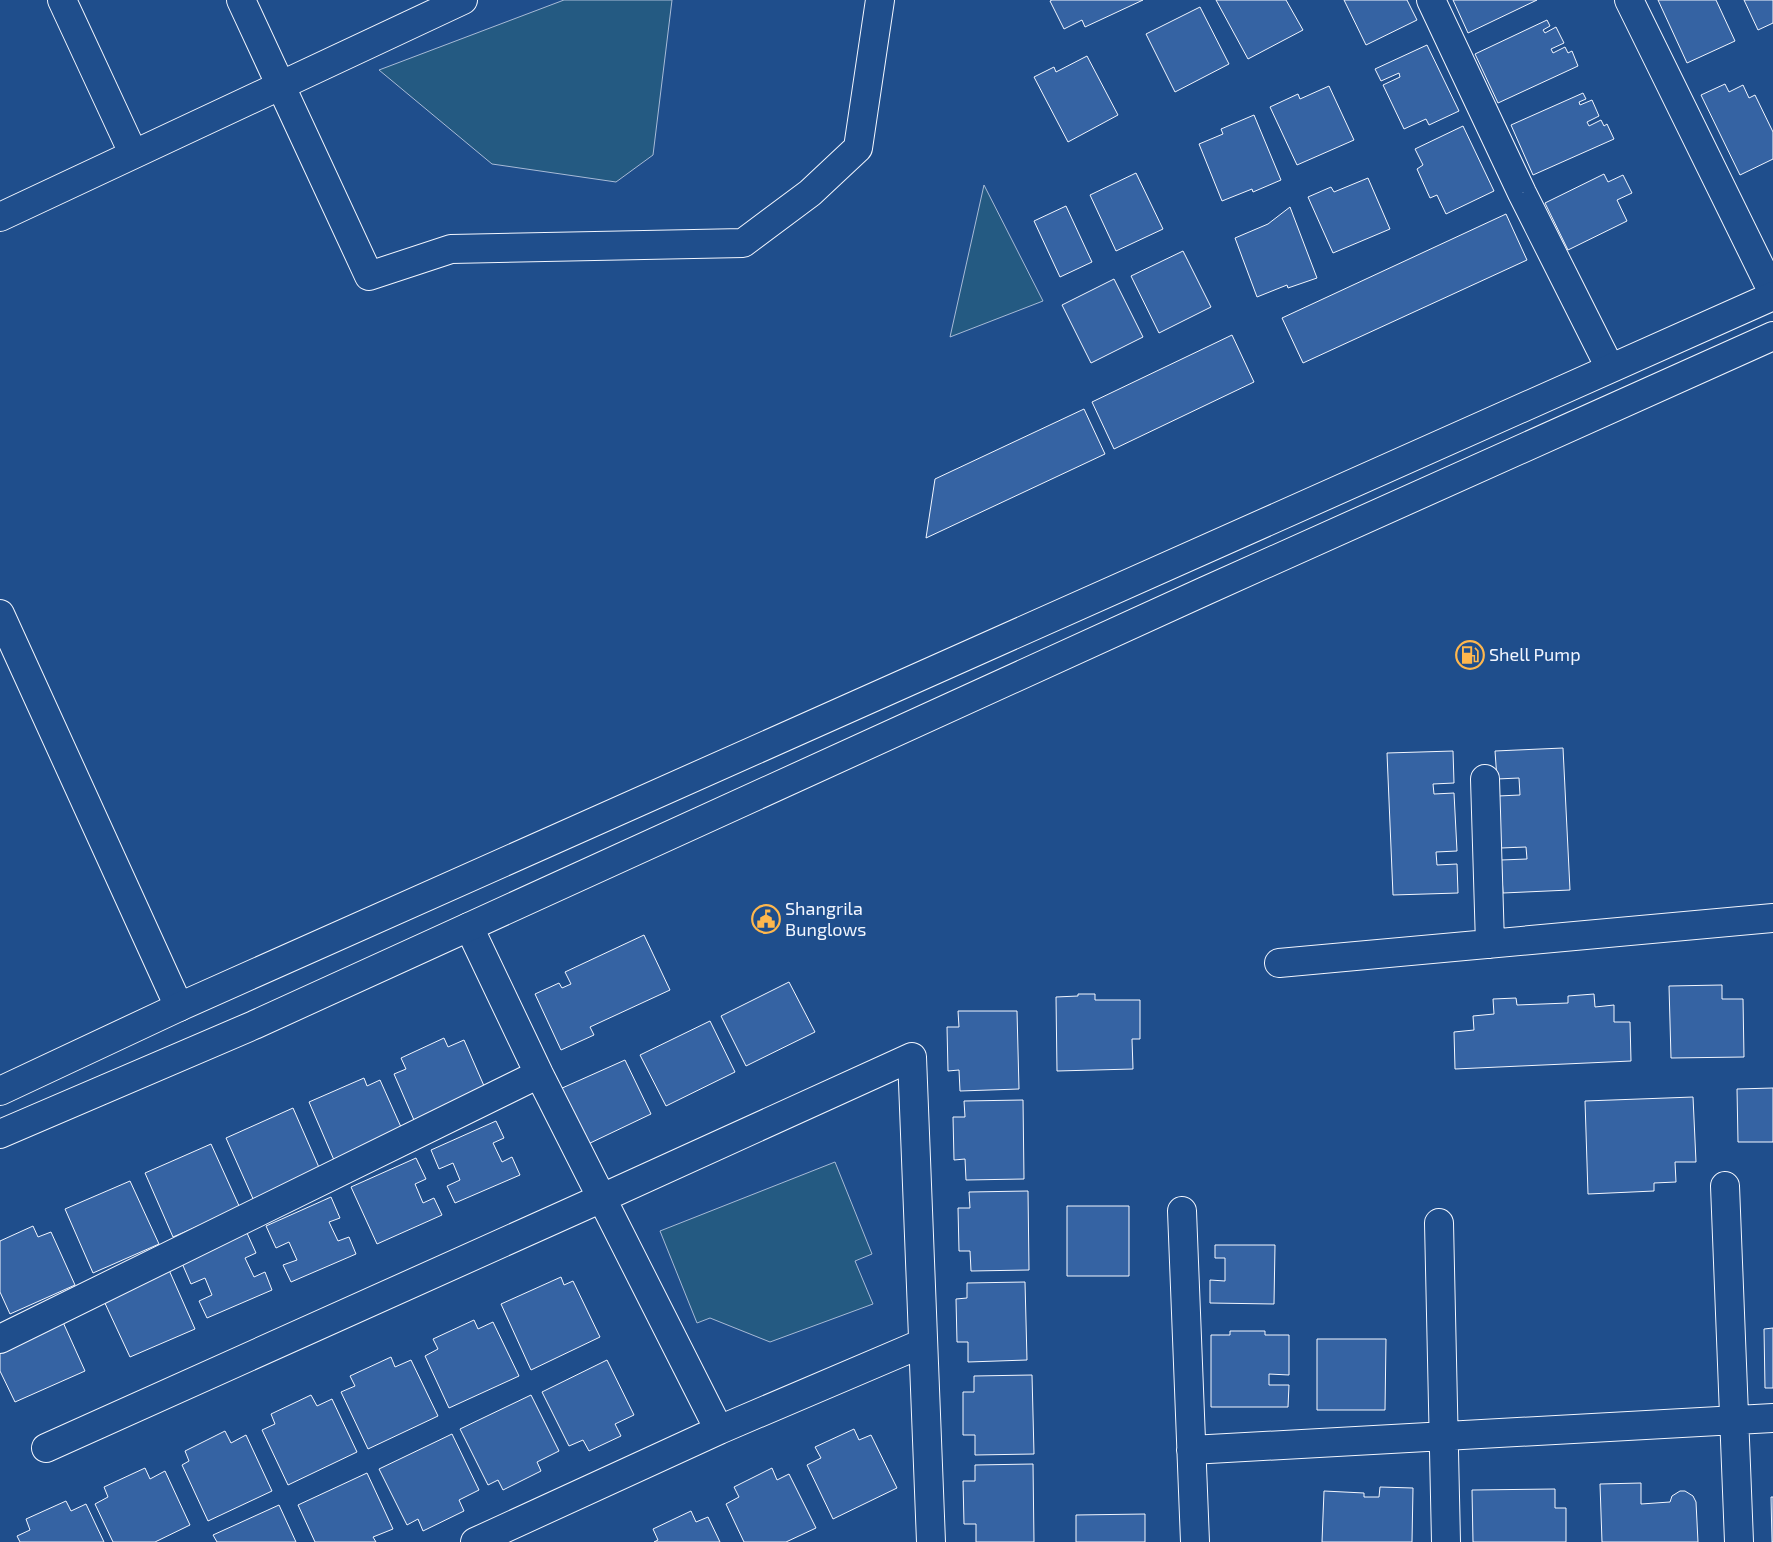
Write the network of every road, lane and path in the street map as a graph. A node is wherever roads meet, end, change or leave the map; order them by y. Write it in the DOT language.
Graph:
graph roads {
  1 [pos="62,0"];
  2 [pos="241,0"];
  3 [pos="463,0"];
  4 [pos="880,0"];
  5 [pos="1431,0"];
  6 [pos="1629,0"];
  7 [pos="281,84"];
  8 [pos="133,153"];
  9 [pos="0,216"];
  10 [pos="1773,295"];
  11 [pos="1773,336"];
  12 [pos="1610,368"];
  13 [pos="0,614"];
  14 [pos="1485,779"];
  15 [pos="1773,918"];
  16 [pos="469,927"];
  17 [pos="1490,944"];
  18 [pos="1278,963"];
  19 [pos="179,1007"];
  20 [pos="539,1074"];
  21 [pos="0,1090"];
  22 [pos="0,1134"];
  23 [pos="1726,1186"];
  24 [pos="602,1198"];
  25 [pos="1182,1211"];
  26 [pos="1439,1223"];
  27 [pos="0,1338"];
  28 [pos="923,1343"];
  29 [pos="1773,1418"];
  30 [pos="1734,1420"];
  31 [pos="719,1430"];
  32 [pos="1444,1436"];
  33 [pos="46,1448"];
  34 [pos="1191,1450"];
  35 [pos="475,1542"];
  36 [pos="931,1542"];
  37 [pos="1195,1542"];
  38 [pos="1446,1542"];
  39 [pos="1739,1542"];
  1 -- 8 [label="street"];
  2 -- 7 [label="street"];
  3 -- 7 [label="street"];
  4 -- 7 [label="street"];
  5 -- 12 [label="street"];
  6 -- 10 [label="street"];
  7 -- 8 [label="street"];
  8 -- 9 [label="street"];
  10 -- 12 [label="street"];
  11 -- 16 [label="street"];
  12 -- 19 [label="street"];
  13 -- 19 [label="street"];
  14 -- 17 [label="street"];
  15 -- 17 [label="street"];
  16 -- 20 [label="street"];
  16 -- 22 [label="street"];
  17 -- 18 [label="street"];
  19 -- 21 [label="street"];
  20 -- 24 [label="street"];
  20 -- 27 [label="street"];
  23 -- 30 [label="street"];
  24 -- 28 [label="street"];
  24 -- 31 [label="street"];
  24 -- 33 [label="street"];
  25 -- 34 [label="street"];
  26 -- 32 [label="street"];
  28 -- 31 [label="street"];
  28 -- 36 [label="street"];
  29 -- 30 [label="street"];
  30 -- 32 [label="street"];
  30 -- 39 [label="street"];
  31 -- 35 [label="street"];
  32 -- 34 [label="street"];
  32 -- 38 [label="street"];
  34 -- 37 [label="street"];
}
